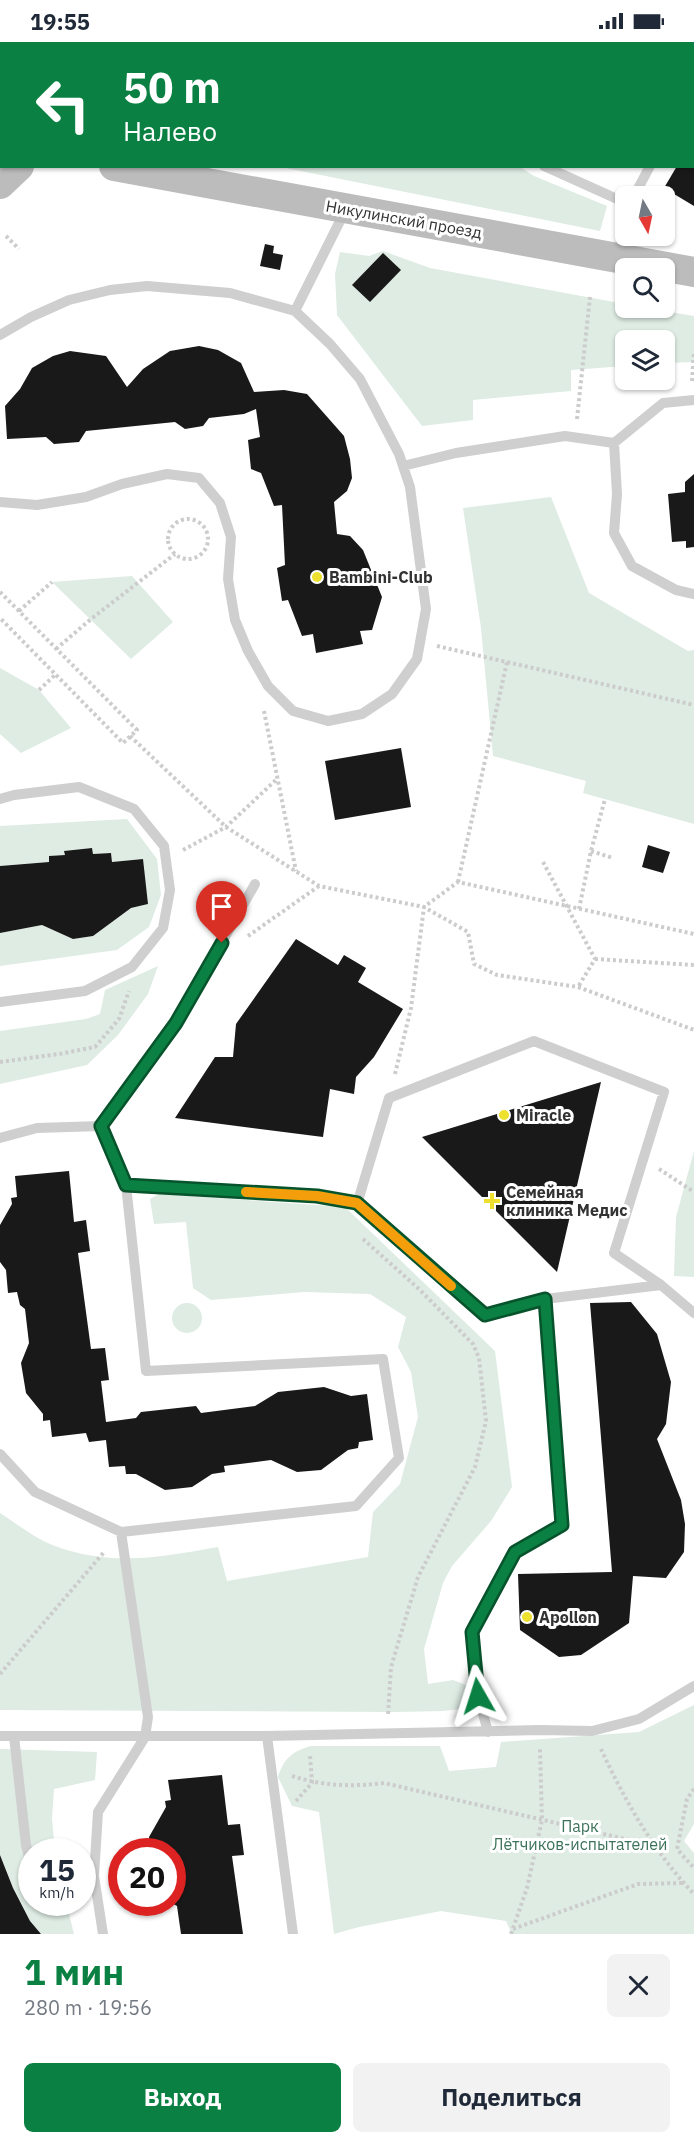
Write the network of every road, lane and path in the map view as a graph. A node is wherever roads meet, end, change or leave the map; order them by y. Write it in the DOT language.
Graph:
graph roads {
  1 [pos="17,168"];
  2 [pos="125,168"];
  3 [pos="548,168"];
  4 [pos="649,168"];
  5 [pos="0,184"];
  6 [pos="639,186"];
  7 [pos="615,198"];
  8 [pos="346,208"];
  9 [pos="6,236"];
  10 [pos="621,246"];
  11 [pos="19,249"];
  12 [pos="618,258"];
  13 [pos="675,268"];
  14 [pos="694,272"];
  15 [pos="590,297"];
  16 [pos="295,311"];
  17 [pos="0,335"];
  18 [pos="694,351"];
  19 [pos="692,401"];
  20 [pos="575,437"];
  21 [pos="614,443"];
  22 [pos="403,466"];
  23 [pos="0,502"];
  24 [pos="175,554"];
  25 [pos="52,582"];
  26 [pos="0,592"];
  27 [pos="694,594"];
  28 [pos="19,611"];
  29 [pos="0,618"];
  30 [pos="420,642"];
  31 [pos="56,649"];
  32 [pos="507,662"];
  33 [pos="56,675"];
  34 [pos="39,690"];
  35 [pos="694,705"];
  36 [pos="264,710"];
  37 [pos="130,736"];
  38 [pos="278,778"];
  39 [pos="605,799"];
  40 [pos="0,800"];
  41 [pos="226,827"];
  42 [pos="196,843"];
  43 [pos="591,851"];
  44 [pos="613,858"];
  45 [pos="543,862"];
  46 [pos="296,872"];
  47 [pos="458,882"];
  48 [pos="255,884"];
  49 [pos="319,886"];
  50 [pos="567,906"];
  51 [pos="424,907"];
  52 [pos="579,909"];
  53 [pos="694,934"];
  54 [pos="247,937"];
  55 [pos="595,959"];
  56 [pos="694,965"];
  57 [pos="132,967"];
  58 [pos="578,987"];
  59 [pos="0,1002"];
  60 [pos="694,1030"];
  61 [pos="0,1062"];
  62 [pos="389,1098"];
  63 [pos="101,1126"];
  64 [pos="0,1138"];
  65 [pos="643,1159"];
  66 [pos="126,1185"];
  67 [pos="694,1192"];
  68 [pos="357,1203"];
  69 [pos="359,1235"];
  70 [pos="661,1285"];
  71 [pos="545,1299"];
  72 [pos="694,1313"];
  73 [pos="0,1454"];
  74 [pos="121,1532"];
  75 [pos="0,1674"];
  76 [pos="694,1686"];
  77 [pos="540,1730"];
  78 [pos="592,1731"];
  79 [pos="488,1732"];
  80 [pos="386,1734"];
  81 [pos="0,1736"];
  82 [pos="14,1736"];
  83 [pos="267,1736"];
  84 [pos="309,1736"];
  85 [pos="145,1737"];
  86 [pos="270,1768"];
  87 [pos="312,1783"];
  88 [pos="694,1789"];
  89 [pos="542,1820"];
  90 [pos="278,1822"];
  91 [pos="25,1838"];
  92 [pos="655,1846"];
  93 [pos="694,1868"];
  94 [pos="683,1883"];
  95 [pos="694,1894"];
  96 [pos="513,1929"];
  97 [pos="103,1934"];
  98 [pos="293,1934"];
  99 [pos="511,1934"];
  1 -- 5 [label="street"];
  2 -- 8 [label="street, Никулинский проезд"];
  3 -- 7 [label="lane"];
  4 -- 6 [label="lane"];
  8 -- 12 [label="street, Никулинский проезд"];
  8 -- 16 [label="lane"];
  9 -- 11 [label="path"];
  10 -- 12 [label="lane"];
  13 -- 14 [label="street, Никулинский проезд"];
  15 -- 20 [label="path"];
  16 -- 17 [label="lane"];
  16 -- 22 [label="lane"];
  18 -- 19 [label="path"];
  19 -- 21 [label="lane"];
  20 -- 21 [label="lane"];
  20 -- 22 [label="lane"];
  21 -- 27 [label="lane"];
  22 -- 30 [label="lane"];
  23 -- 30 [label="lane"];
  24 -- 24 [label="path"];
  24 -- 31 [label="path"];
  25 -- 28 [label="path"];
  26 -- 28 [label="path"];
  28 -- 31 [label="path"];
  29 -- 33 [label="path"];
  30 -- 32 [label="path"];
  31 -- 37 [label="path"];
  32 -- 35 [label="path"];
  32 -- 47 [label="path"];
  33 -- 34 [label="path"];
  33 -- 37 [label="path"];
  36 -- 38 [label="path"];
  37 -- 41 [label="path"];
  38 -- 41 [label="path"];
  38 -- 46 [label="path"];
  39 -- 43 [label="path"];
  40 -- 57 [label="lane"];
  41 -- 42 [label="path"];
  41 -- 46 [label="path"];
  43 -- 44 [label="path"];
  43 -- 52 [label="path"];
  45 -- 50 [label="path"];
  46 -- 49 [label="path"];
  47 -- 50 [label="path"];
  47 -- 51 [label="path"];
  48 -- 63 [label="lane"];
  49 -- 51 [label="path"];
  49 -- 54 [label="path"];
  50 -- 52 [label="path"];
  50 -- 55 [label="path"];
  51 -- 58 [label="path"];
  51 -- 62 [label="path"];
  52 -- 53 [label="path"];
  55 -- 56 [label="path"];
  55 -- 58 [label="path"];
  57 -- 59 [label="lane"];
  57 -- 61 [label="path"];
  58 -- 60 [label="path"];
  62 -- 65 [label="lane"];
  62 -- 68 [label="lane"];
  63 -- 64 [label="lane"];
  63 -- 66 [label="lane"];
  65 -- 67 [label="path"];
  65 -- 70 [label="lane"];
  66 -- 68 [label="lane"];
  66 -- 74 [label="lane"];
  68 -- 71 [label="lane"];
  69 -- 80 [label="path"];
  70 -- 71 [label="lane"];
  70 -- 72 [label="lane"];
  71 -- 79 [label="lane"];
  73 -- 74 [label="lane"];
  74 -- 75 [label="path"];
  74 -- 85 [label="lane"];
  76 -- 78 [label="lane"];
  77 -- 78 [label="lane"];
  77 -- 79 [label="lane"];
  77 -- 89 [label="path"];
  78 -- 92 [label="path"];
  79 -- 80 [label="lane"];
  80 -- 84 [label="lane"];
  81 -- 82 [label="lane"];
  82 -- 85 [label="lane"];
  82 -- 91 [label="lane"];
  83 -- 84 [label="lane"];
  83 -- 85 [label="lane"];
  83 -- 86 [label="lane"];
  84 -- 87 [label="path"];
  85 -- 97 [label="lane"];
  86 -- 87 [label="path"];
  86 -- 90 [label="lane"];
  87 -- 89 [label="path"];
  87 -- 90 [label="path"];
  88 -- 93 [label="path"];
  89 -- 92 [label="path"];
  89 -- 96 [label="path"];
  90 -- 98 [label="lane"];
  92 -- 94 [label="path"];
  94 -- 95 [label="path"];
  94 -- 96 [label="path"];
  96 -- 99 [label="path"];
}
